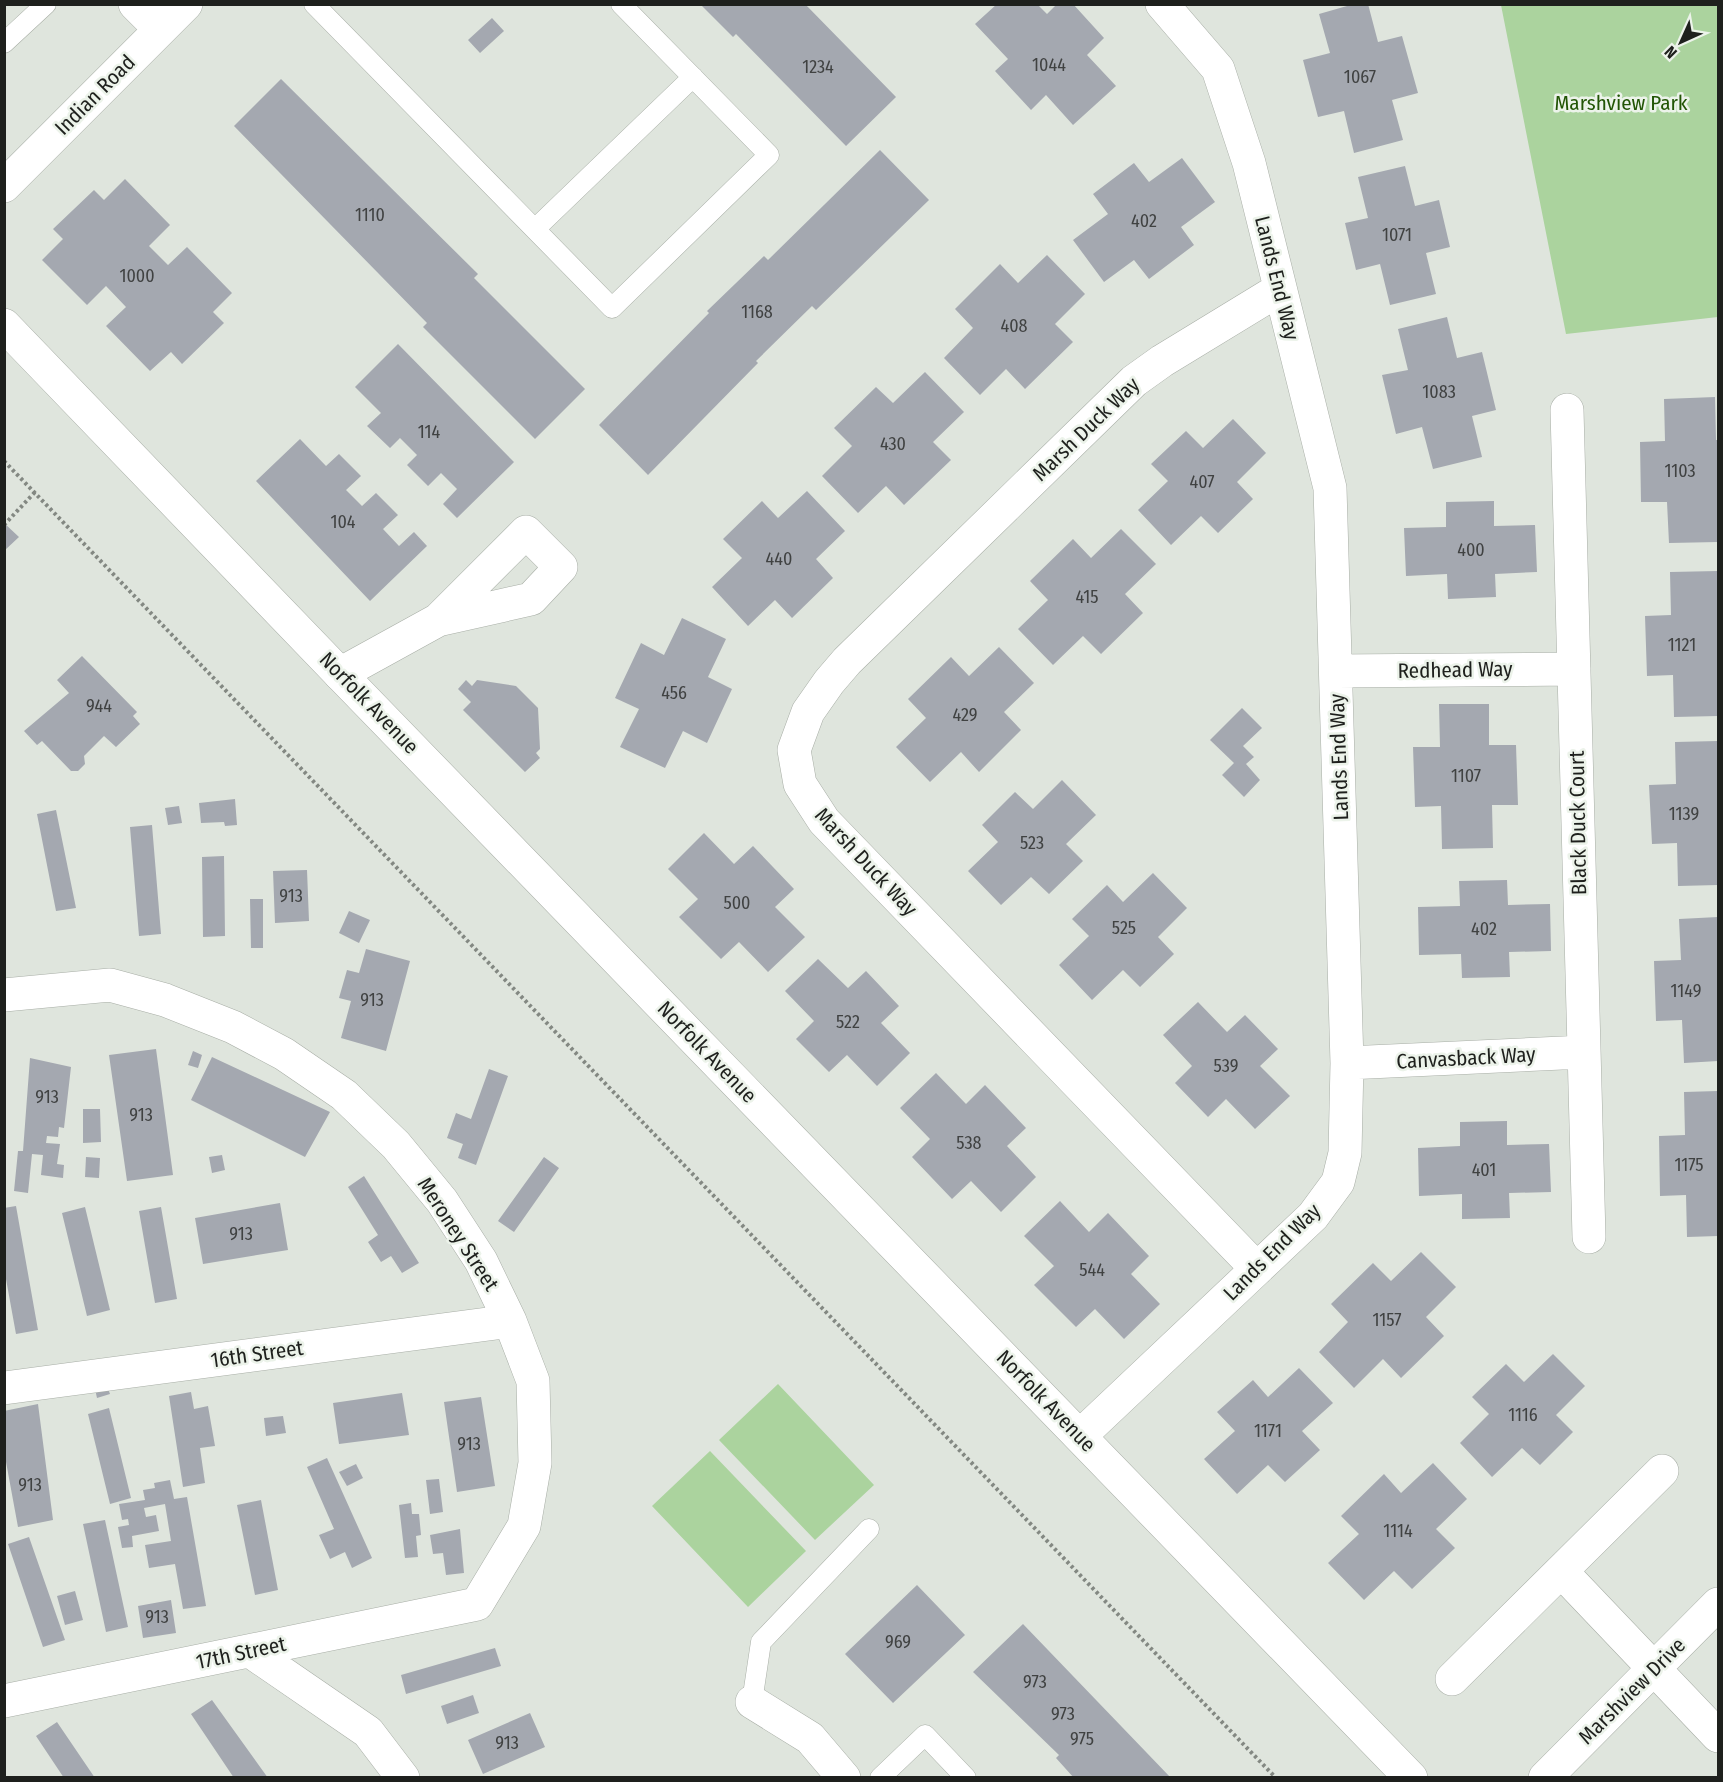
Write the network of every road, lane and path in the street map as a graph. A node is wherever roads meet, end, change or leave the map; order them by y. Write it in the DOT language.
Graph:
graph roads {
  1 [pos="46,4"];
  2 [pos="135,4"];
  3 [pos="186,4"];
  4 [pos="314,4"];
  5 [pos="621,4"];
  6 [pos="1162,4"];
  7 [pos="160,29"];
  8 [pos="4,43"];
  9 [pos="693,77"];
  10 [pos="4,186"];
  11 [pos="535,229"];
  12 [pos="1280,289"];
  13 [pos="4,325"];
  14 [pos="1567,410"];
  15 [pos="4,461"];
  16 [pos="35,492"];
  17 [pos="4,525"];
  18 [pos="438,620"];
  19 [pos="1574,669"];
  20 [pos="1337,671"];
  21 [pos="340,674"];
  22 [pos="4,995"];
  23 [pos="1584,1052"];
  24 [pos="1347,1063"];
  25 [pos="1589,1237"];
  26 [pos="1257,1269"];
  27 [pos="510,1321"];
  28 [pos="4,1388"];
  29 [pos="1080,1436"];
  30 [pos="1662,1471"];
  31 [pos="869,1529"];
  32 [pos="1561,1571"];
  33 [pos="477,1604"];
  34 [pos="1719,1604"];
  35 [pos="250,1651"];
  36 [pos="1654,1670"];
  37 [pos="1452,1679"];
  38 [pos="4,1701"];
  39 [pos="752,1702"];
  40 [pos="1719,1736"];
  41 [pos="403,1778"];
  42 [pos="844,1778"];
  43 [pos="880,1778"];
  44 [pos="966,1778"];
  45 [pos="1276,1778"];
  46 [pos="1411,1778"];
  47 [pos="1545,1778"];
  1 -- 8 [label="lane"];
  2 -- 7 [label="street"];
  3 -- 7 [label="street, Indian Road"];
  4 -- 11 [label="lane"];
  5 -- 9 [label="lane"];
  6 -- 12 [label="street, Lands End Way"];
  7 -- 10 [label="street, Indian Road"];
  9 -- 11 [label="lane"];
  9 -- 11 [label="lane"];
  12 -- 20 [label="street, Lands End Way"];
  12 -- 26 [label="street, Marsh Duck Way"];
  13 -- 21 [label="street, Norfolk Avenue"];
  14 -- 19 [label="street, Black Duck Court"];
  15 -- 16 [label="path"];
  16 -- 17 [label="path"];
  16 -- 45 [label="path"];
  18 -- 21 [label="street"];
  19 -- 20 [label="street, Redhead Way"];
  19 -- 23 [label="street, Black Duck Court"];
  20 -- 24 [label="street, Lands End Way"];
  21 -- 29 [label="street, Norfolk Avenue"];
  22 -- 27 [label="street, Meroney Street"];
  23 -- 24 [label="street, Canvasback Way"];
  23 -- 25 [label="street, Black Duck Court"];
  24 -- 26 [label="street, Lands End Way"];
  26 -- 29 [label="street, Lands End Way"];
  27 -- 28 [label="street, 16th Street"];
  27 -- 33 [label="street, Meroney Street"];
  29 -- 46 [label="street, Norfolk Avenue"];
  30 -- 32 [label="street"];
  31 -- 39 [label="lane"];
  32 -- 36 [label="street"];
  32 -- 37 [label="street"];
  33 -- 35 [label="street, 17th Street"];
  34 -- 36 [label="street, Marshview Drive"];
  35 -- 38 [label="street, 17th Street"];
  35 -- 41 [label="street"];
  36 -- 40 [label="street"];
  36 -- 47 [label="street, Marshview Drive"];
  39 -- 42 [label="street"];
  43 -- 44 [label="lane"];
}
